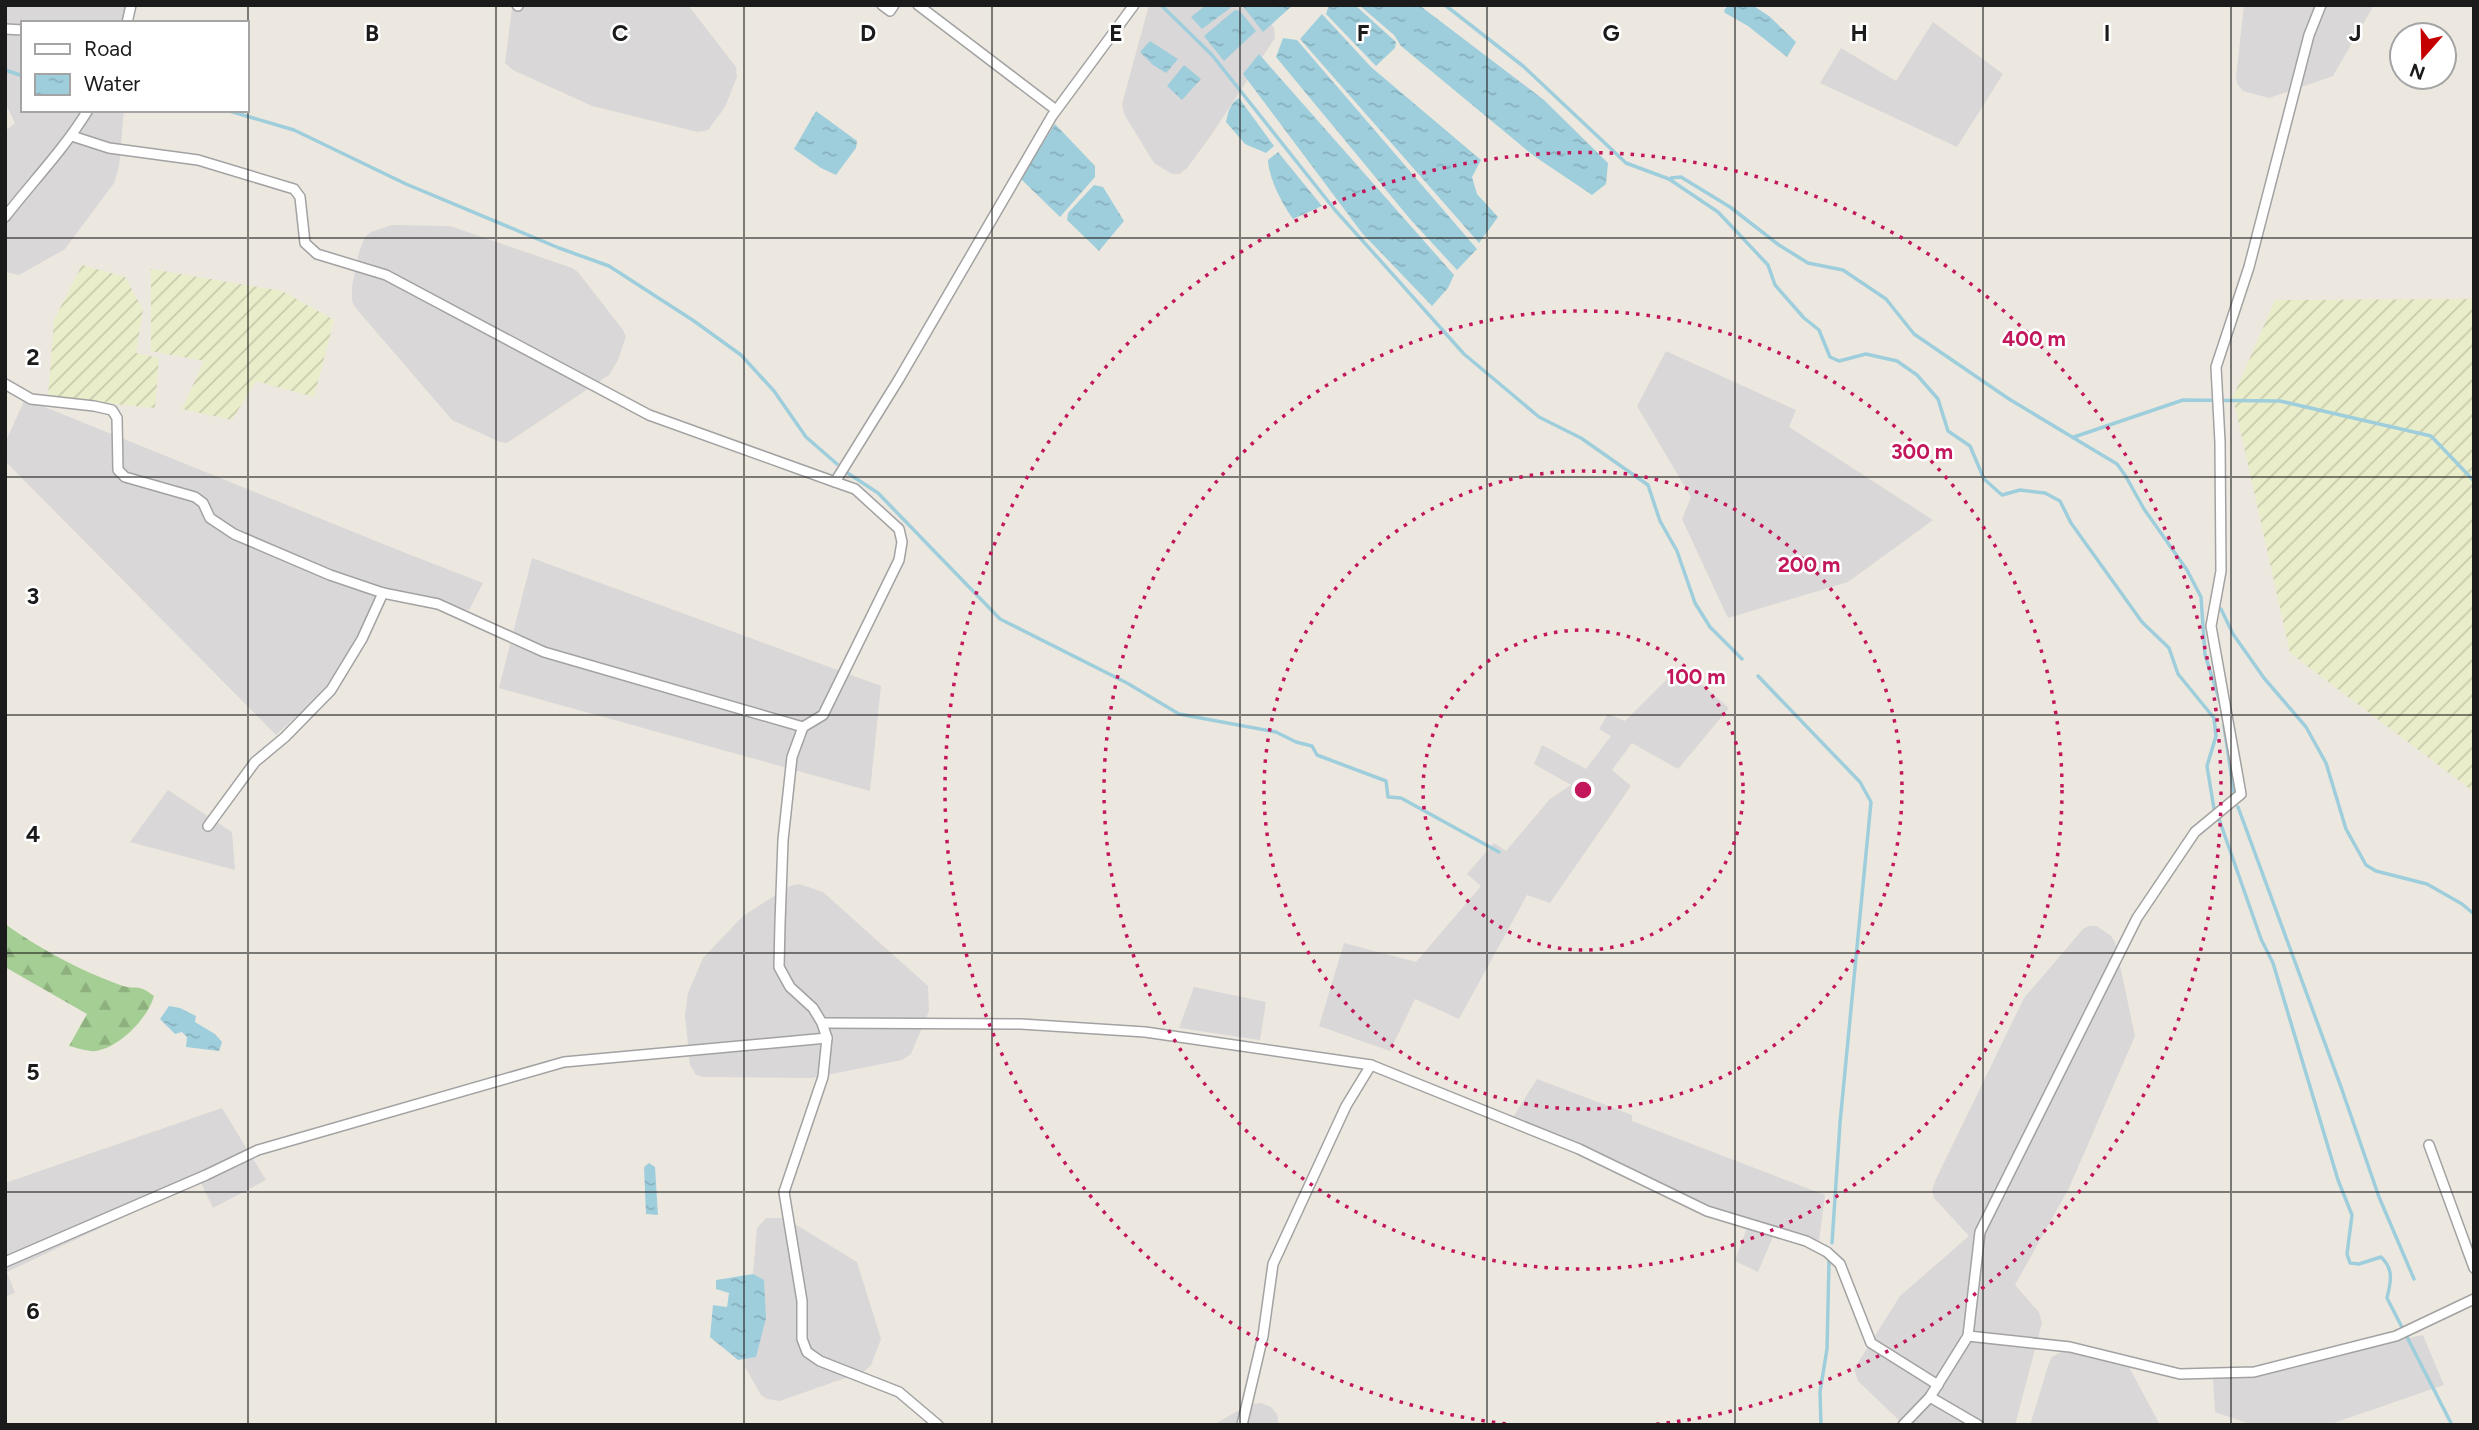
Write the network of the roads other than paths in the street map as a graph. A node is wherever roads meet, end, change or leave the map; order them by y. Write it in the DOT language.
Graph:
graph roads {
  1 [pos="882,5"];
  2 [pos="894,5"];
  3 [pos="918,5"];
  4 [pos="1134,5"];
  5 [pos="2321,5"];
  6 [pos="1056,110"];
  7 [pos="87,112"];
  8 [pos="72,136"];
  9 [pos="5,217"];
  10 [pos="5,384"];
  11 [pos="835,482"];
  12 [pos="383,593"];
  13 [pos="803,727"];
  14 [pos="208,826"];
  15 [pos="822,1023"];
  16 [pos="827,1038"];
  17 [pos="1371,1065"];
  18 [pos="2429,1146"];
  19 [pos="5,1262"];
  20 [pos="2474,1268"];
  21 [pos="2474,1299"];
  22 [pos="1968,1336"];
  23 [pos="1938,1385"];
  24 [pos="1930,1398"];
  25 [pos="938,1425"];
  26 [pos="1242,1425"];
  27 [pos="1903,1425"];
  28 [pos="1978,1425"];
  1 -- 2 [label="street"];
  3 -- 6 [label="street"];
  4 -- 6 [label="street"];
  5 -- 22 [label="street"];
  6 -- 11 [label="street"];
  7 -- 8 [label="street"];
  8 -- 9 [label="street"];
  8 -- 11 [label="street"];
  10 -- 12 [label="street"];
  11 -- 13 [label="street"];
  12 -- 13 [label="street"];
  12 -- 14 [label="street"];
  13 -- 15 [label="street"];
  15 -- 16 [label="street"];
  15 -- 17 [label="street"];
  16 -- 19 [label="street"];
  16 -- 25 [label="street"];
  17 -- 23 [label="street"];
  17 -- 26 [label="street"];
  18 -- 20 [label="street"];
  21 -- 22 [label="street"];
  22 -- 23 [label="street"];
  23 -- 24 [label="street"];
  24 -- 27 [label="street"];
  24 -- 28 [label="street"];
}
